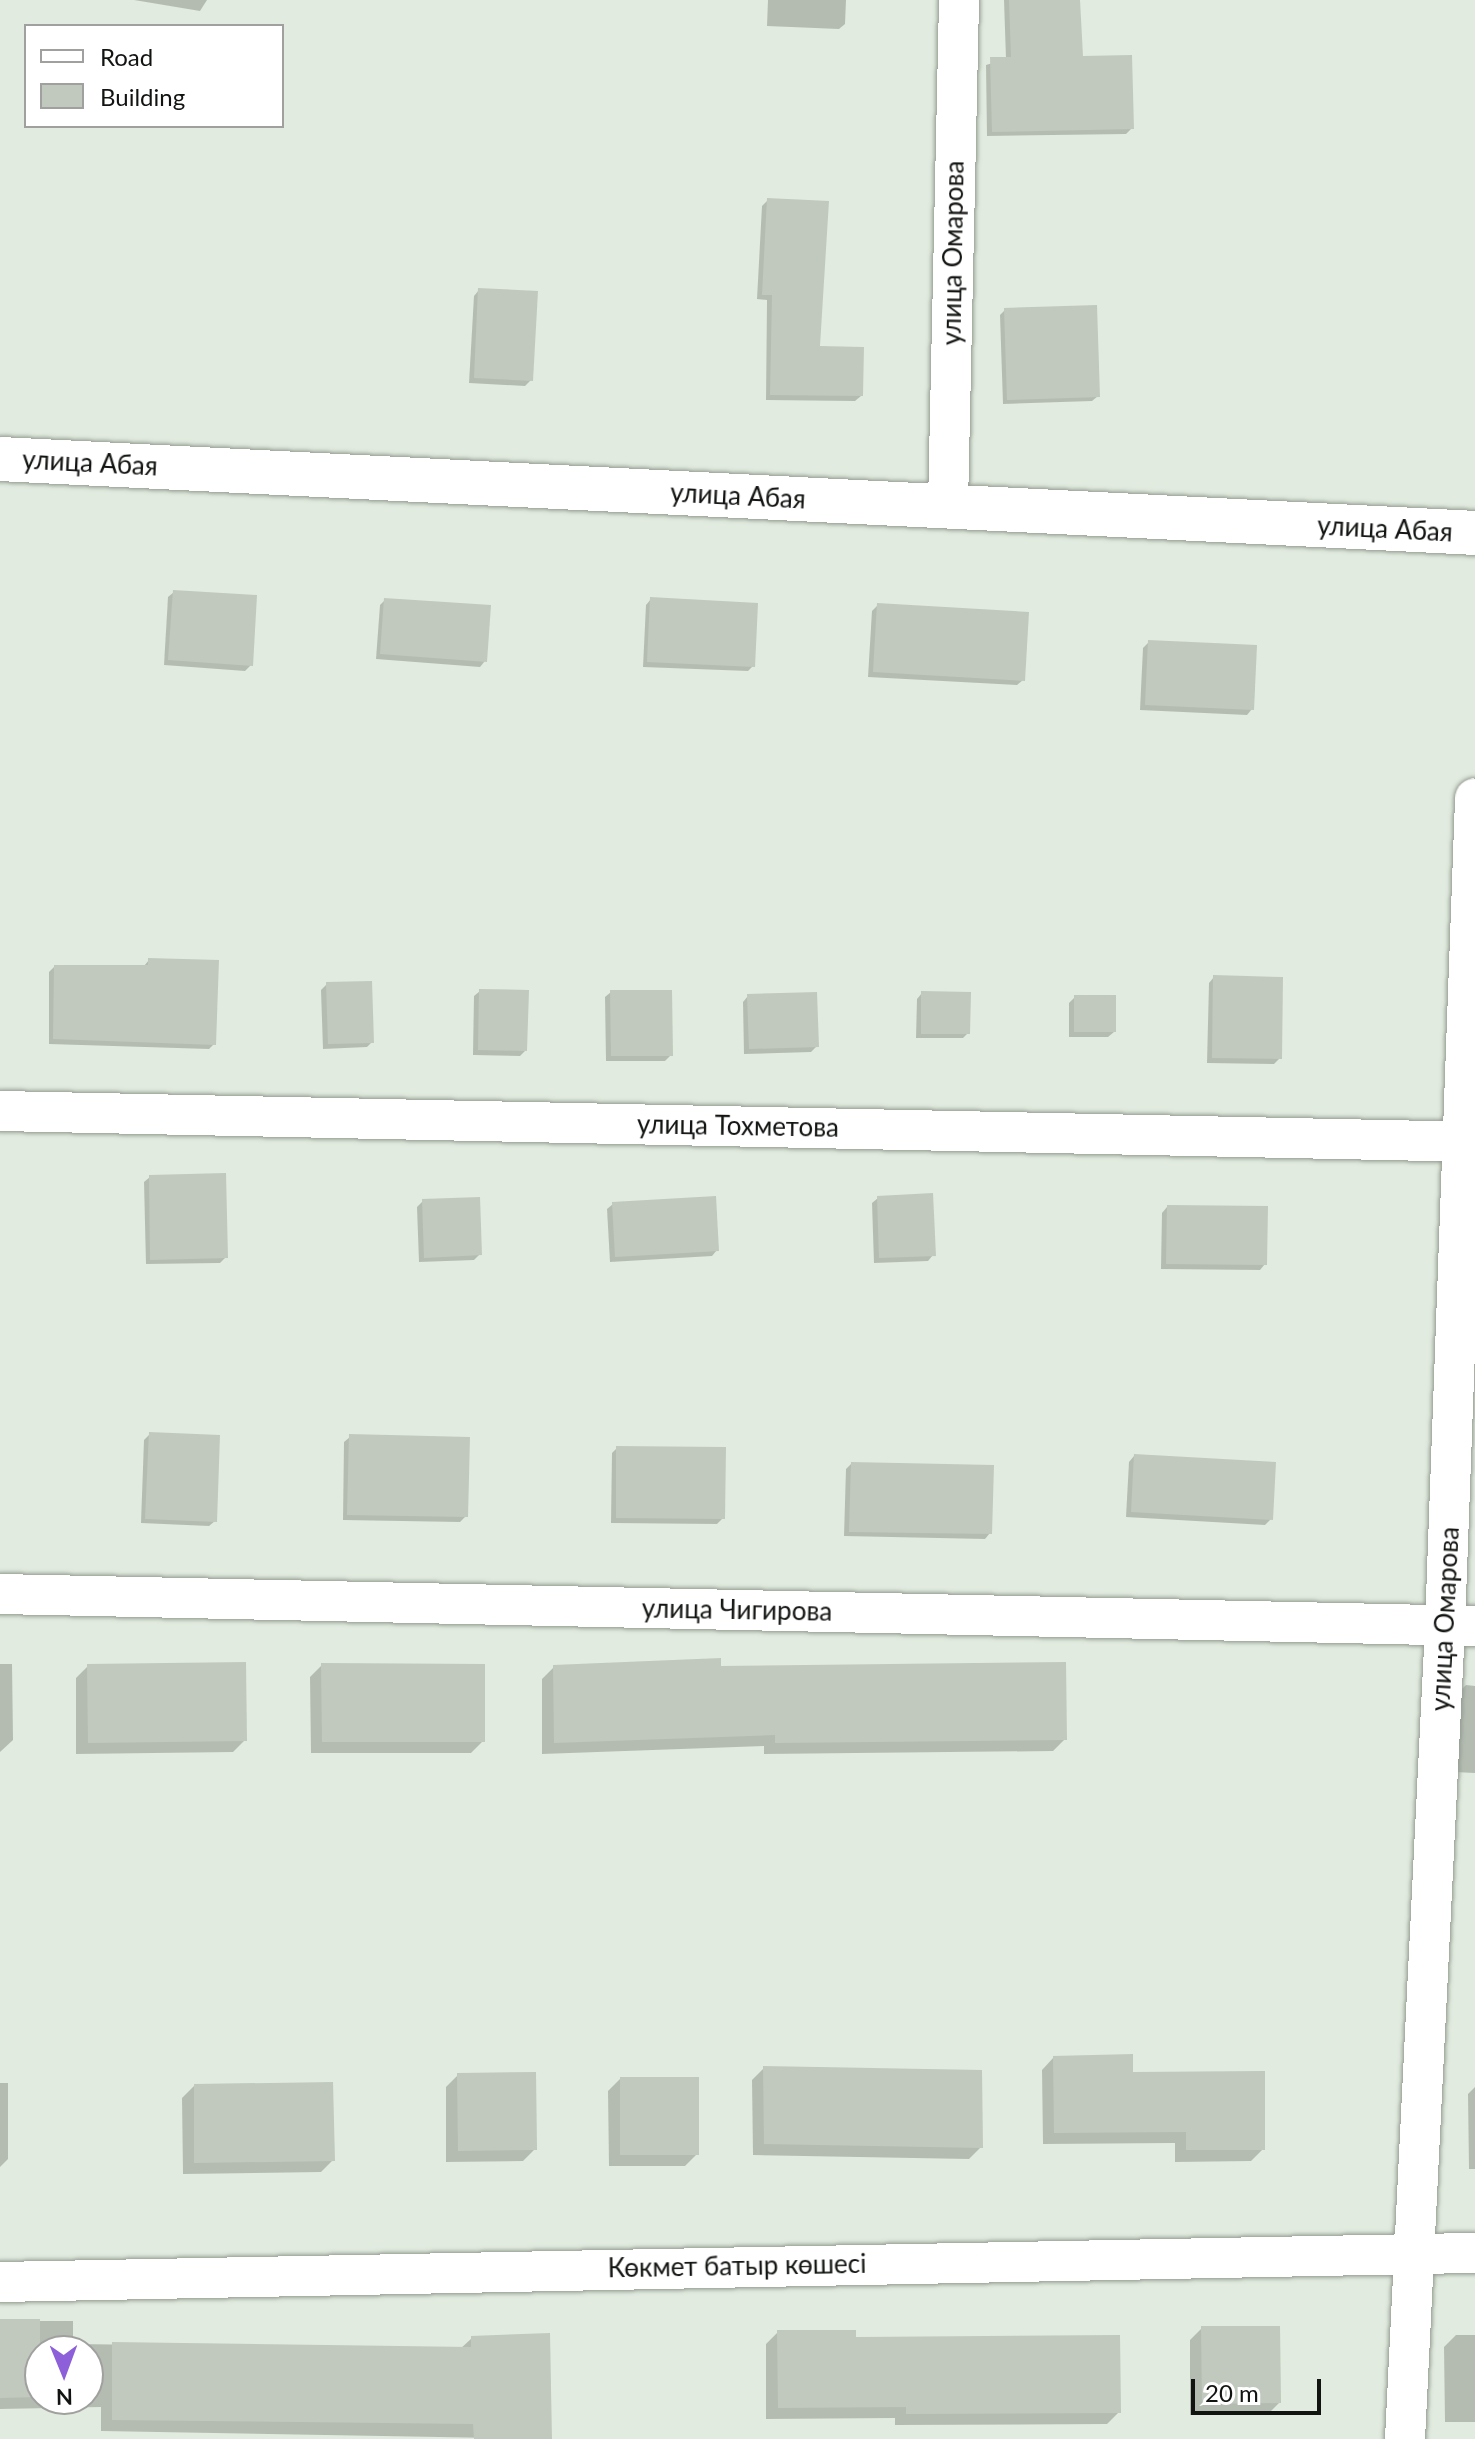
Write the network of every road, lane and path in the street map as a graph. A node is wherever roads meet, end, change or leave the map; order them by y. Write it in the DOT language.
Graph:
graph roads {
  1 [pos="959,0"];
  2 [pos="0,459"];
  3 [pos="948,506"];
  4 [pos="1475,533"];
  5 [pos="1475,799"];
  6 [pos="0,1111"];
  7 [pos="1469,1142"];
  8 [pos="0,1594"];
  9 [pos="1460,1626"];
  10 [pos="1413,2252"];
  11 [pos="1475,2253"];
  12 [pos="0,2282"];
  13 [pos="1405,2439"];
  1 -- 3 [label="street, улица Омарова"];
  2 -- 3 [label="street, улица Абая"];
  3 -- 4 [label="street, улица Абая"];
  5 -- 7 [label="street, улица Омарова"];
  6 -- 7 [label="street, улица Тохметова"];
  7 -- 9 [label="street, улица Омарова"];
  8 -- 9 [label="street, улица Чигирова"];
  9 -- 10 [label="street, улица Омарова"];
  10 -- 11 [label="street, Көкмет батыр көшесі"];
  10 -- 12 [label="street, Көкмет батыр көшесі"];
  10 -- 13 [label="street, улица Омарова"];
}
